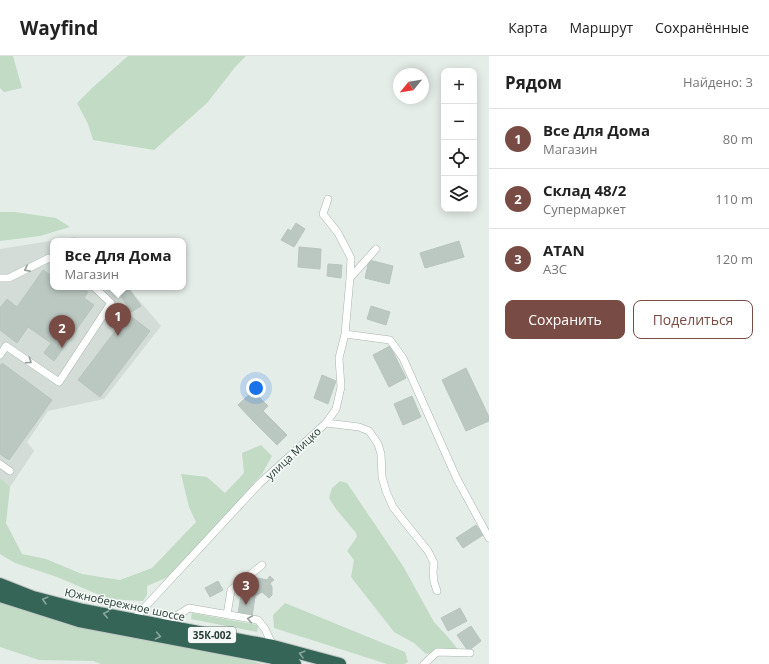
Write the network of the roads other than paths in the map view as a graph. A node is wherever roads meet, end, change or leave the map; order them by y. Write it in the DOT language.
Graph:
graph roads {
  1 [pos="328,199"];
  2 [pos="376,249"];
  3 [pos="50,259"];
  4 [pos="0,278"];
  5 [pos="350,278"];
  6 [pos="97,290"];
  7 [pos="345,334"];
  8 [pos="0,341"];
  9 [pos="6,346"];
  10 [pos="0,355"];
  11 [pos="326,422"];
  12 [pos="0,464"];
  13 [pos="10,471"];
  14 [pos="489,538"];
  15 [pos="262,565"];
  16 [pos="0,584"];
  17 [pos="437,591"];
  18 [pos="0,596"];
  19 [pos="227,615"];
  20 [pos="157,624"];
  21 [pos="130,625"];
  22 [pos="273,646"];
  23 [pos="470,653"];
  24 [pos="295,664"];
  25 [pos="340,664"];
  26 [pos="424,664"];
  1 -- 5 [label="lane, улица Мицко"];
  2 -- 5 [label="lane"];
  3 -- 4 [label="lane, one-way"];
  5 -- 7 [label="lane, улица Мицко"];
  9 -- 6 [label="lane, one-way"];
  7 -- 11 [label="lane, улица Мицко"];
  7 -- 14 [label="lane"];
  8 -- 9 [label="lane"];
  9 -- 10 [label="lane"];
  11 -- 17 [label="lane"];
  11 -- 21 [label="lane, улица Мицко"];
  12 -- 13 [label="lane"];
  15 -- 19 [label="lane"];
  21 -- 16 [label="highway, Южнобережное шоссе / 35К-002, one-way"];
  18 -- 21 [label="highway, Южнобережное шоссе / 35К-002"];
  19 -- 20 [label="lane"];
  22 -- 19 [label="lane, one-way"];
  20 -- 21 [label="highway, Южнобережное шоссе / 35К-002"];
  20 -- 22 [label="highway, Южнобережное шоссе / 35К-002"];
  21 -- 24 [label="highway, Южнобережное шоссе / 35К-002, one-way"];
  25 -- 22 [label="highway, Южнобережное шоссе / 35К-002, one-way"];
  23 -- 26 [label="lane"];
}
